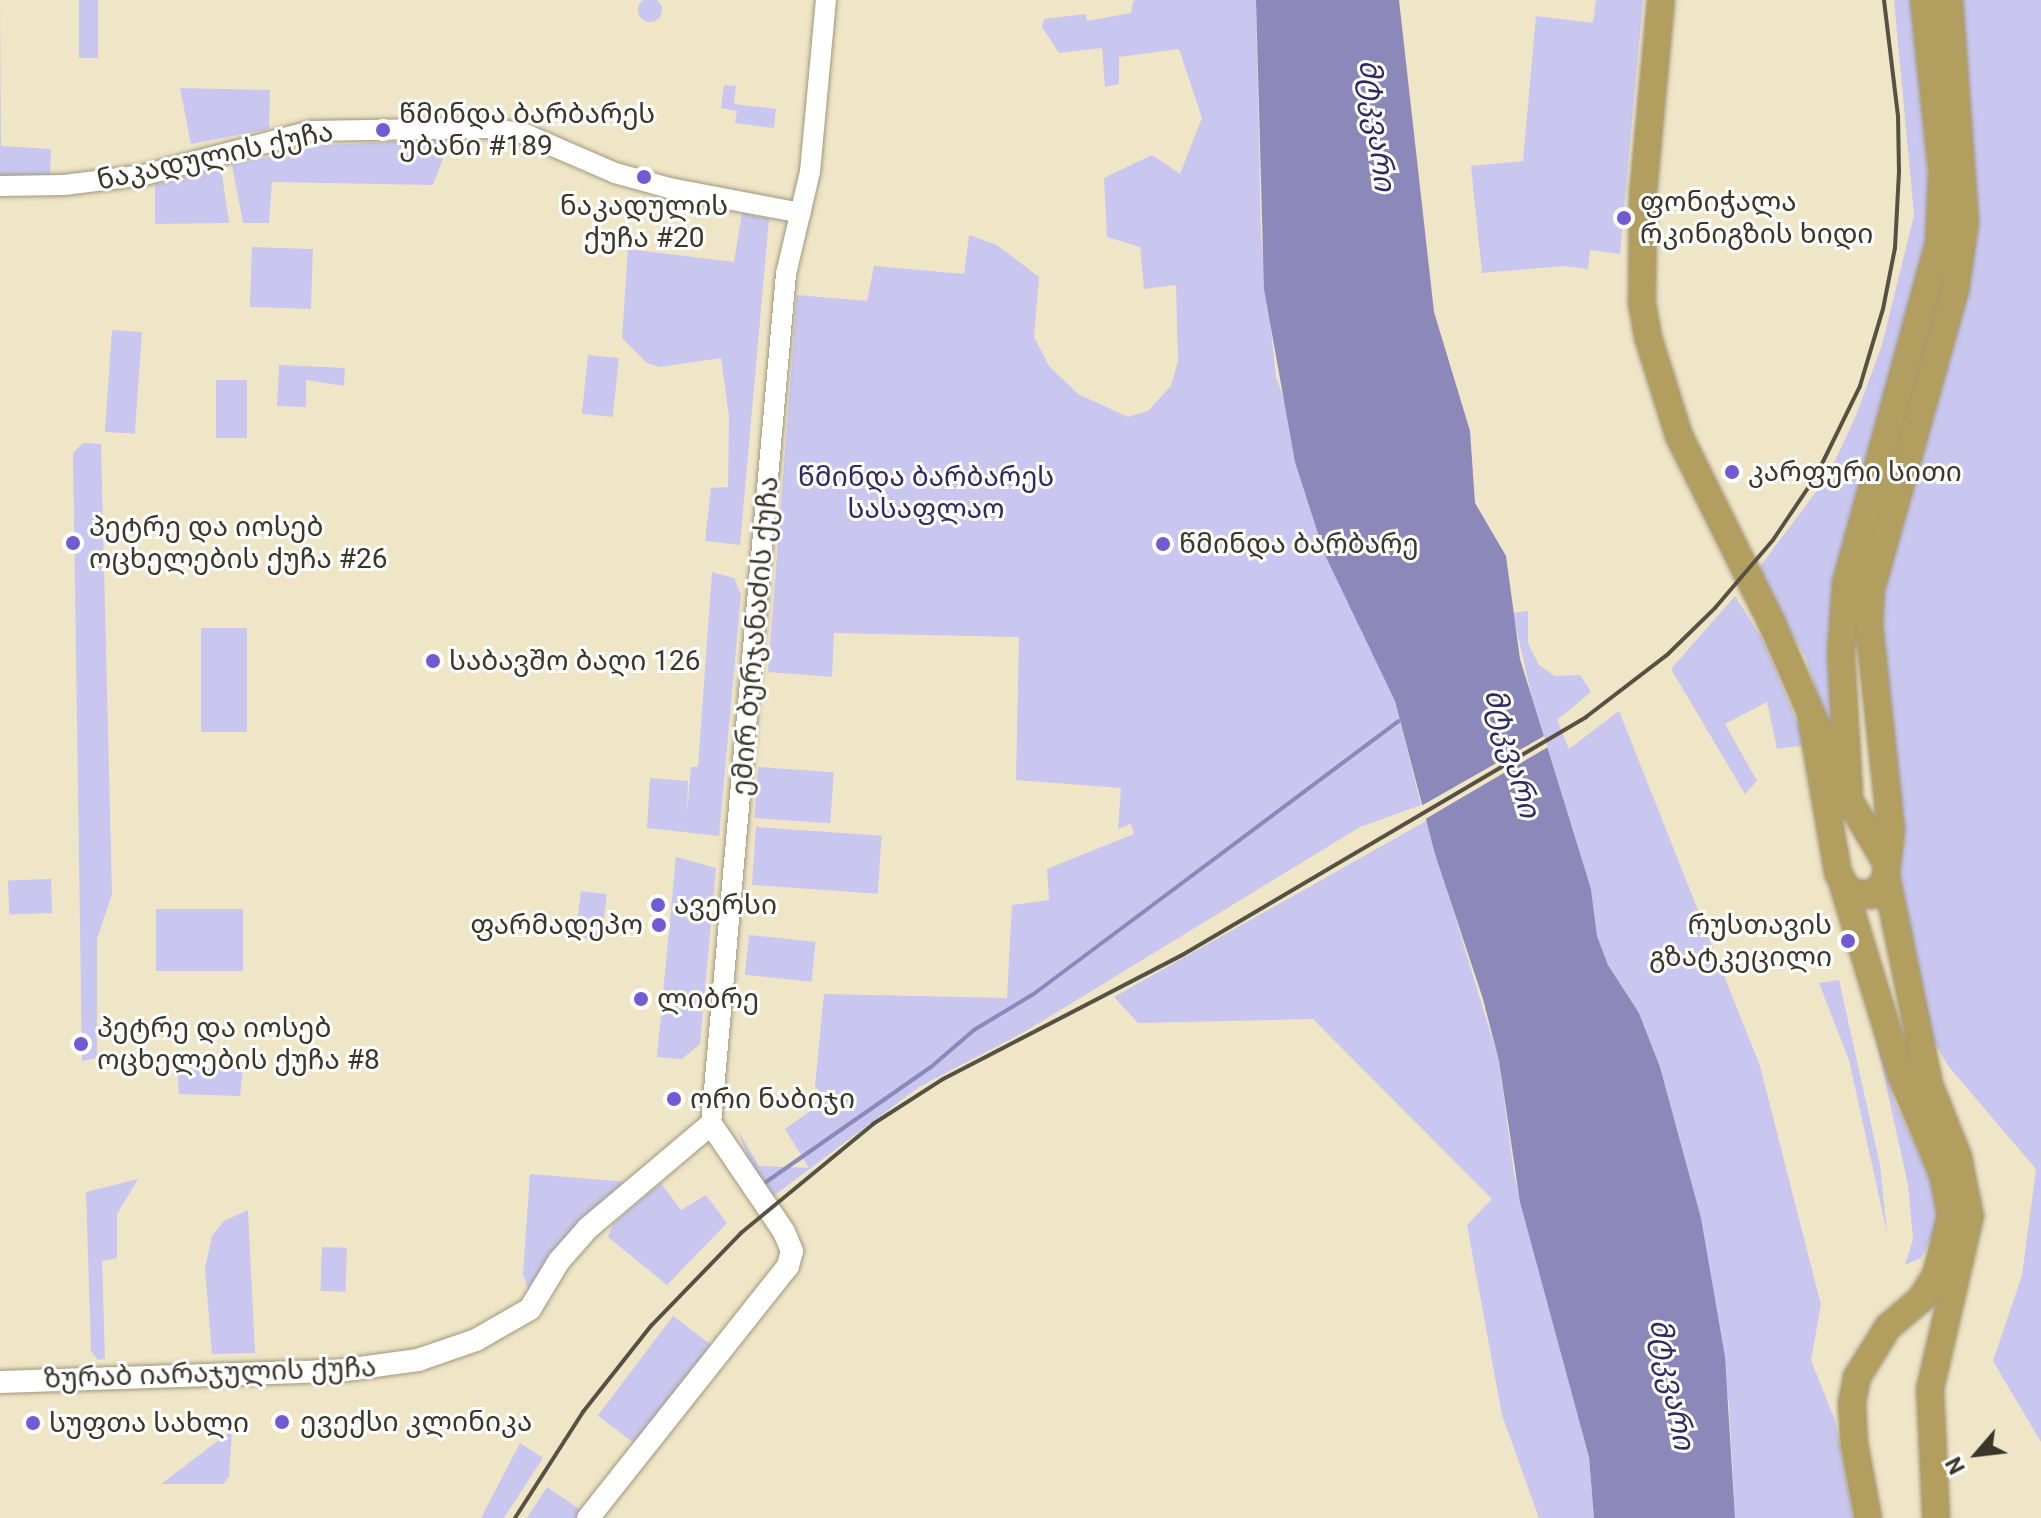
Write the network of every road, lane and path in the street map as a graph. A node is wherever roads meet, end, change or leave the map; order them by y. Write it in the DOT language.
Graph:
graph roads {
  1 [pos="826,0"];
  2 [pos="1661,0"];
  3 [pos="1924,0"];
  4 [pos="1949,0"];
  5 [pos="0,186"];
  6 [pos="801,213"];
  7 [pos="1811,717"];
  8 [pos="1848,798"];
  9 [pos="1837,850"];
  10 [pos="1884,866"];
  11 [pos="1843,885"];
  12 [pos="711,1124"];
  13 [pos="0,1382"];
  14 [pos="588,1518"];
  15 [pos="1868,1518"];
  16 [pos="1936,1518"];
  1 -- 6 [label="street, ემირ ბურჯანაძის ქუჩა"];
  2 -- 7 [label="highway"];
  3 -- 8 [label="highway"];
  4 -- 10 [label="highway"];
  5 -- 6 [label="street, ნაკადულის ქუჩა"];
  6 -- 12 [label="street, ემირ ბურჯანაძის ქუჩა"];
  7 -- 8 [label="highway"];
  7 -- 9 [label="highway"];
  8 -- 9 [label="highway"];
  8 -- 10 [label="highway"];
  9 -- 10 [label="highway"];
  9 -- 11 [label="highway"];
  10 -- 11 [label="highway"];
  10 -- 16 [label="highway"];
  11 -- 15 [label="highway"];
  12 -- 13 [label="main road, ზურაბ იარაჯულის ქუჩა"];
  12 -- 14 [label="main road"];
}
